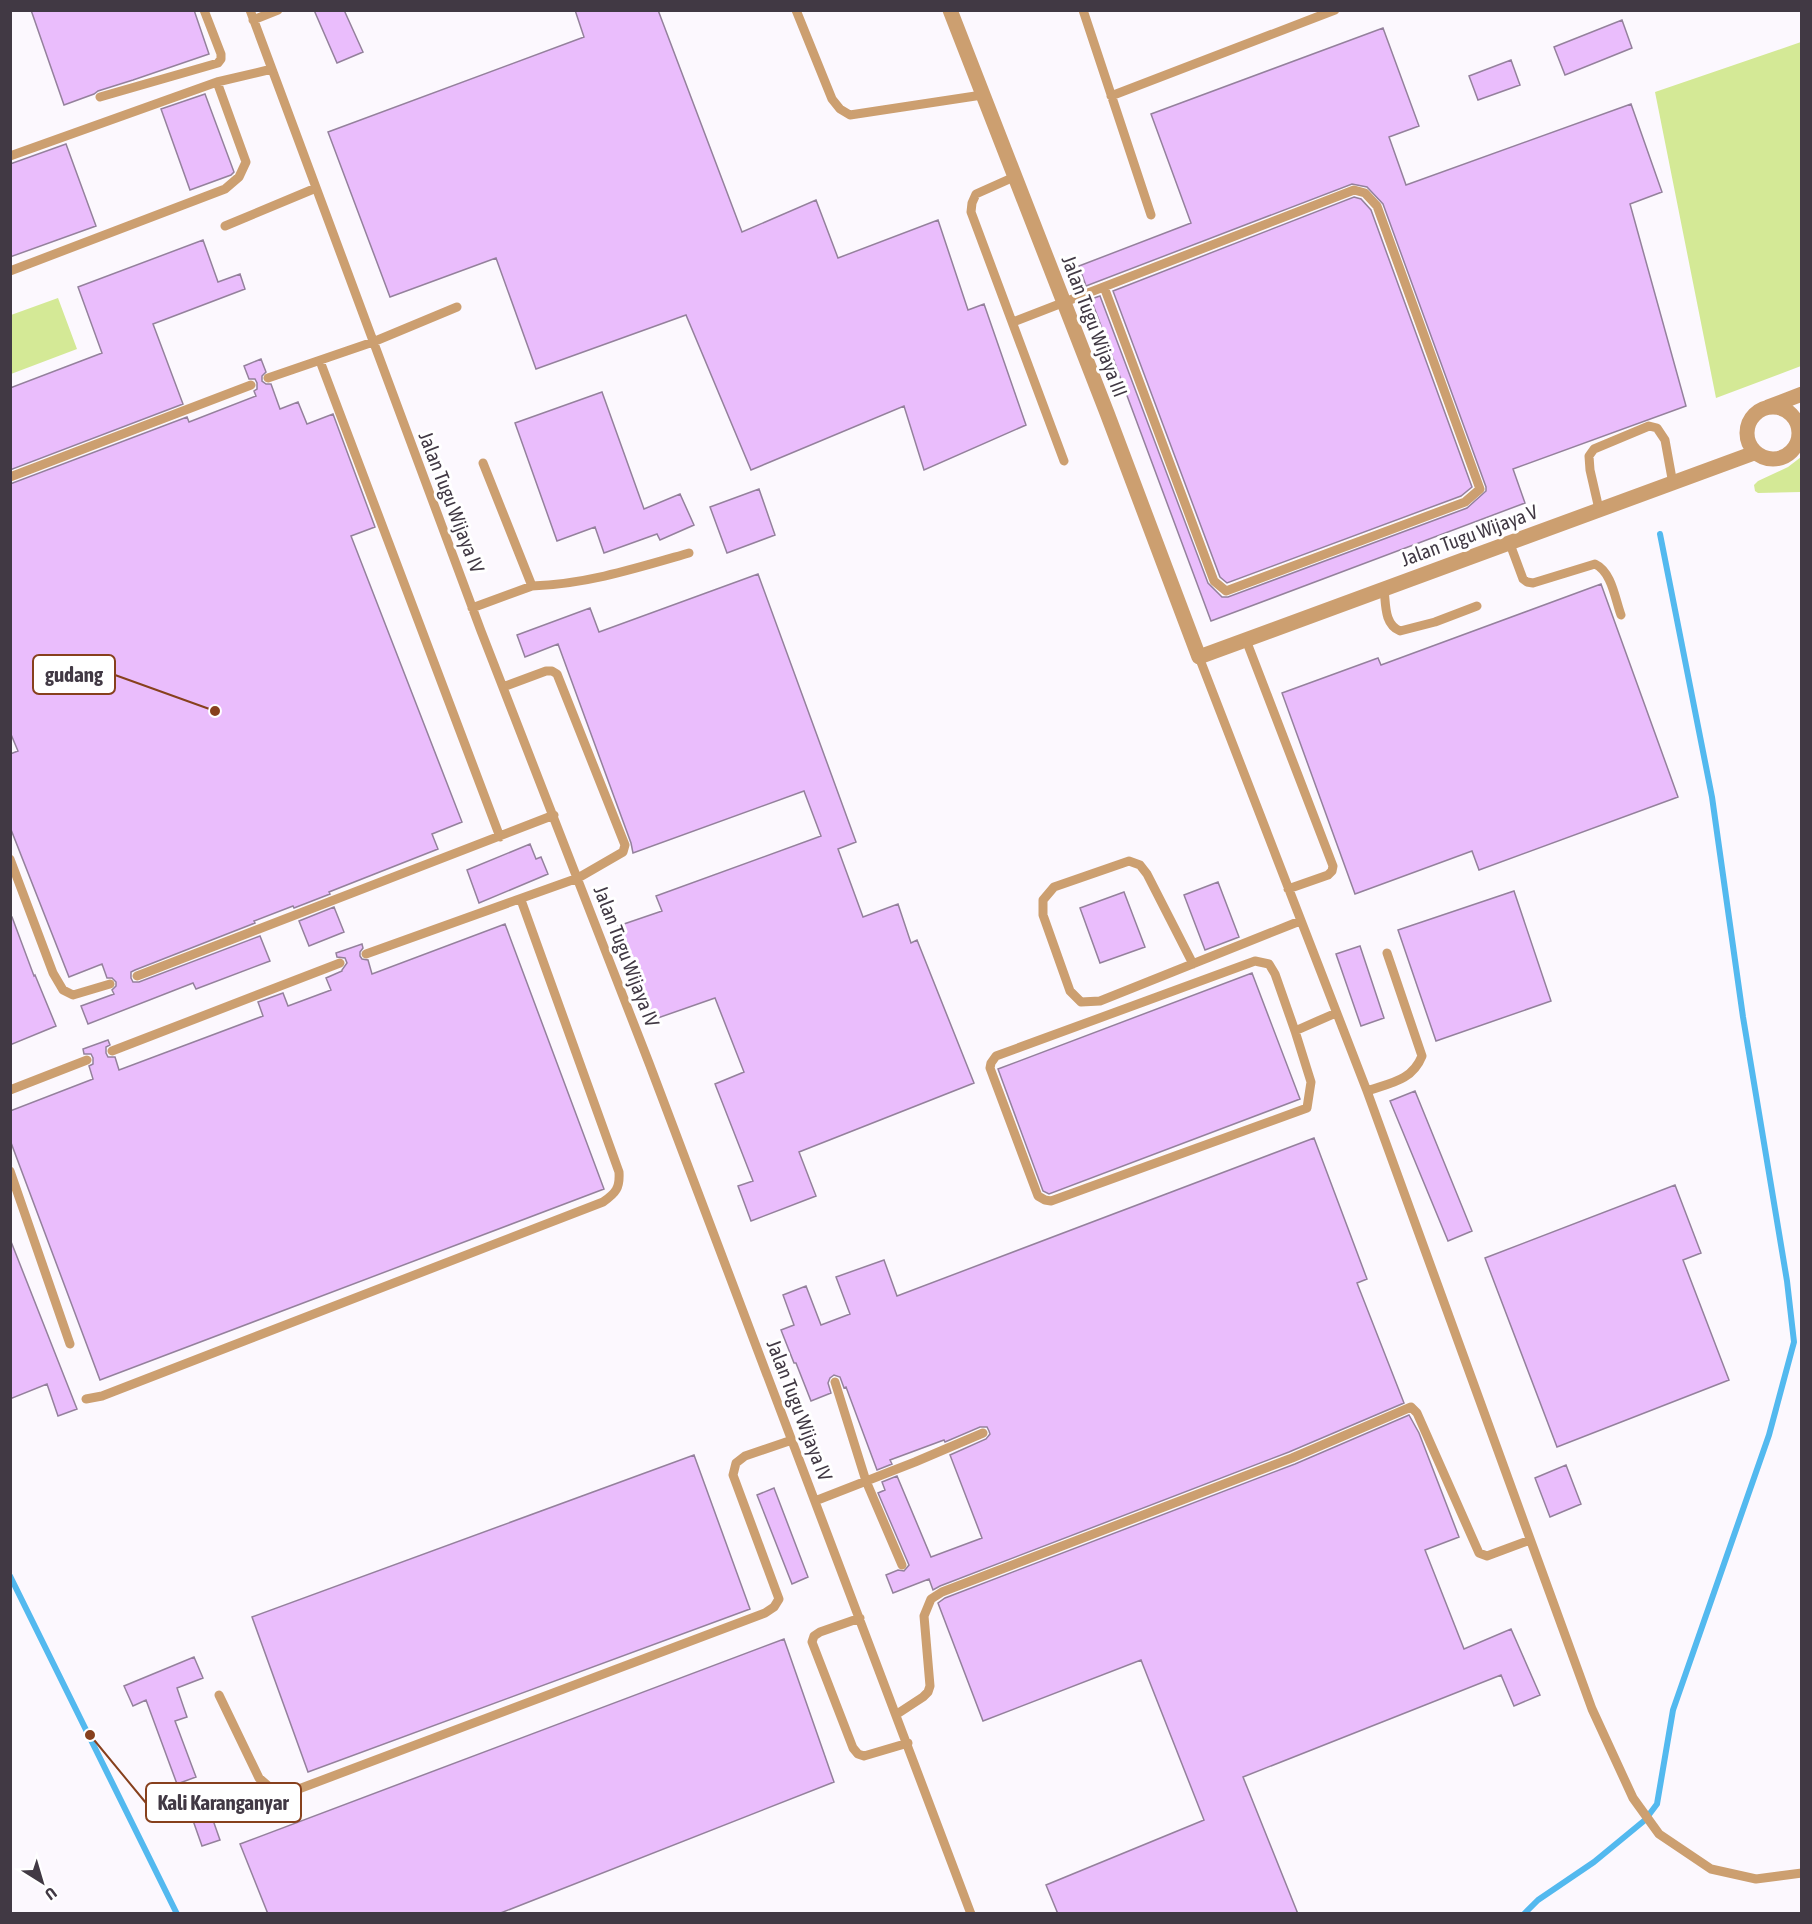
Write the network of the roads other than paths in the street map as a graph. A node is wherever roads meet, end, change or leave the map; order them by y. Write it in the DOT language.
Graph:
graph roads {
  1 [pos="204,10"];
  2 [pos="278,10"];
  3 [pos="796,10"];
  4 [pos="950,10"];
  5 [pos="1083,10"];
  6 [pos="1335,10"];
  7 [pos="252,15"];
  8 [pos="272,69"];
  9 [pos="217,82"];
  10 [pos="982,95"];
  11 [pos="100,96"];
  12 [pos="1111,96"];
  13 [pos="10,156"];
  14 [pos="1014,177"];
  15 [pos="316,188"];
  16 [pos="1151,216"];
  17 [pos="225,226"];
  18 [pos="10,271"];
  19 [pos="1104,287"];
  20 [pos="1064,302"];
  21 [pos="458,307"];
  22 [pos="1012,322"];
  23 [pos="373,342"];
  24 [pos="320,361"];
  25 [pos="268,378"];
  26 [pos="251,385"];
  27 [pos="1802,394"];
  28 [pos="1765,408"];
  29 [pos="1800,430"];
  30 [pos="1754,453"];
  31 [pos="1064,461"];
  32 [pos="483,463"];
  33 [pos="10,477"];
  34 [pos="1673,484"];
  35 [pos="1599,509"];
  36 [pos="1510,544"];
  37 [pos="689,553"];
  38 [pos="532,586"];
  39 [pos="1384,589"];
  40 [pos="1477,606"];
  41 [pos="472,608"];
  42 [pos="1621,615"];
  43 [pos="1246,640"];
  44 [pos="1199,657"];
  45 [pos="503,687"];
  46 [pos="554,815"];
  47 [pos="500,837"];
  48 [pos="10,858"];
  49 [pos="578,878"];
  50 [pos="1288,889"];
  51 [pos="521,900"];
  52 [pos="1300,921"];
  53 [pos="1387,953"];
  54 [pos="366,954"];
  55 [pos="340,963"];
  56 [pos="1193,964"];
  57 [pos="137,976"];
  58 [pos="110,984"];
  59 [pos="1336,1013"];
  60 [pos="1295,1031"];
  61 [pos="112,1051"];
  62 [pos="87,1060"];
  63 [pos="10,1090"];
  64 [pos="1366,1090"];
  65 [pos="10,1171"];
  66 [pos="70,1344"];
  67 [pos="835,1382"];
  68 [pos="86,1399"];
  69 [pos="982,1433"];
  70 [pos="792,1440"];
  71 [pos="866,1481"];
  72 [pos="815,1501"];
  73 [pos="1530,1540"];
  74 [pos="902,1564"];
  75 [pos="860,1618"];
  76 [pos="219,1695"];
  77 [pos="897,1714"];
  78 [pos="908,1743"];
  79 [pos="1802,1874"];
  80 [pos="971,1914"];
  1 -- 11 [label="lane"];
  2 -- 7 [label="lane"];
  3 -- 10 [label="lane"];
  4 -- 10 [label="street, Jalan Tugu Wijaya III"];
  5 -- 12 [label="lane"];
  6 -- 12 [label="lane"];
  7 -- 8 [label="lane, Jalan Tugu Wijaya IV"];
  8 -- 9 [label="lane"];
  8 -- 15 [label="lane, Jalan Tugu Wijaya IV"];
  9 -- 13 [label="lane"];
  9 -- 18 [label="lane"];
  10 -- 14 [label="street, Jalan Tugu Wijaya III"];
  12 -- 16 [label="lane"];
  14 -- 20 [label="street, Jalan Tugu Wijaya III"];
  14 -- 22 [label="lane"];
  15 -- 17 [label="lane"];
  15 -- 23 [label="lane, Jalan Tugu Wijaya IV"];
  19 -- 19 [label="lane"];
  19 -- 20 [label="lane"];
  20 -- 22 [label="lane"];
  20 -- 44 [label="street, Jalan Tugu Wijaya III"];
  21 -- 23 [label="lane"];
  22 -- 31 [label="lane"];
  23 -- 24 [label="lane"];
  23 -- 41 [label="lane, Jalan Tugu Wijaya IV"];
  24 -- 25 [label="lane"];
  24 -- 47 [label="lane"];
  26 -- 33 [label="lane"];
  27 -- 28 [label="street"];
  28 -- 29 [label="street"];
  28 -- 30 [label="street"];
  29 -- 30 [label="street"];
  30 -- 34 [label="street, Jalan Tugu Wijaya V"];
  32 -- 38 [label="lane"];
  34 -- 35 [label="street, Jalan Tugu Wijaya V"];
  34 -- 35 [label="lane"];
  35 -- 36 [label="street, Jalan Tugu Wijaya V"];
  36 -- 39 [label="street, Jalan Tugu Wijaya V"];
  36 -- 42 [label="lane"];
  37 -- 38 [label="lane"];
  38 -- 41 [label="lane"];
  39 -- 40 [label="lane"];
  39 -- 43 [label="street, Jalan Tugu Wijaya V"];
  41 -- 45 [label="lane, Jalan Tugu Wijaya IV"];
  43 -- 44 [label="street, Jalan Tugu Wijaya V"];
  43 -- 50 [label="lane"];
  44 -- 50 [label="lane"];
  45 -- 46 [label="lane, Jalan Tugu Wijaya IV"];
  45 -- 49 [label="lane"];
  46 -- 47 [label="lane"];
  46 -- 49 [label="lane, Jalan Tugu Wijaya IV"];
  47 -- 57 [label="lane"];
  48 -- 58 [label="lane"];
  49 -- 51 [label="lane"];
  49 -- 70 [label="lane, Jalan Tugu Wijaya IV"];
  50 -- 52 [label="lane"];
  51 -- 54 [label="lane"];
  51 -- 68 [label="lane"];
  52 -- 56 [label="lane"];
  52 -- 59 [label="lane"];
  53 -- 64 [label="lane"];
  55 -- 61 [label="lane"];
  56 -- 56 [label="lane"];
  59 -- 60 [label="lane"];
  59 -- 64 [label="lane"];
  60 -- 60 [label="lane"];
  62 -- 63 [label="lane"];
  64 -- 73 [label="lane"];
  65 -- 66 [label="lane"];
  67 -- 71 [label="lane"];
  69 -- 71 [label="lane"];
  70 -- 72 [label="lane, Jalan Tugu Wijaya IV"];
  70 -- 76 [label="lane"];
  71 -- 72 [label="lane"];
  71 -- 74 [label="lane"];
  72 -- 75 [label="lane, Jalan Tugu Wijaya IV"];
  73 -- 77 [label="lane"];
  73 -- 79 [label="lane"];
  75 -- 77 [label="lane, Jalan Tugu Wijaya IV"];
  75 -- 78 [label="lane"];
  77 -- 78 [label="lane, Jalan Tugu Wijaya IV"];
  78 -- 80 [label="lane, Jalan Tugu Wijaya IV"];
}
